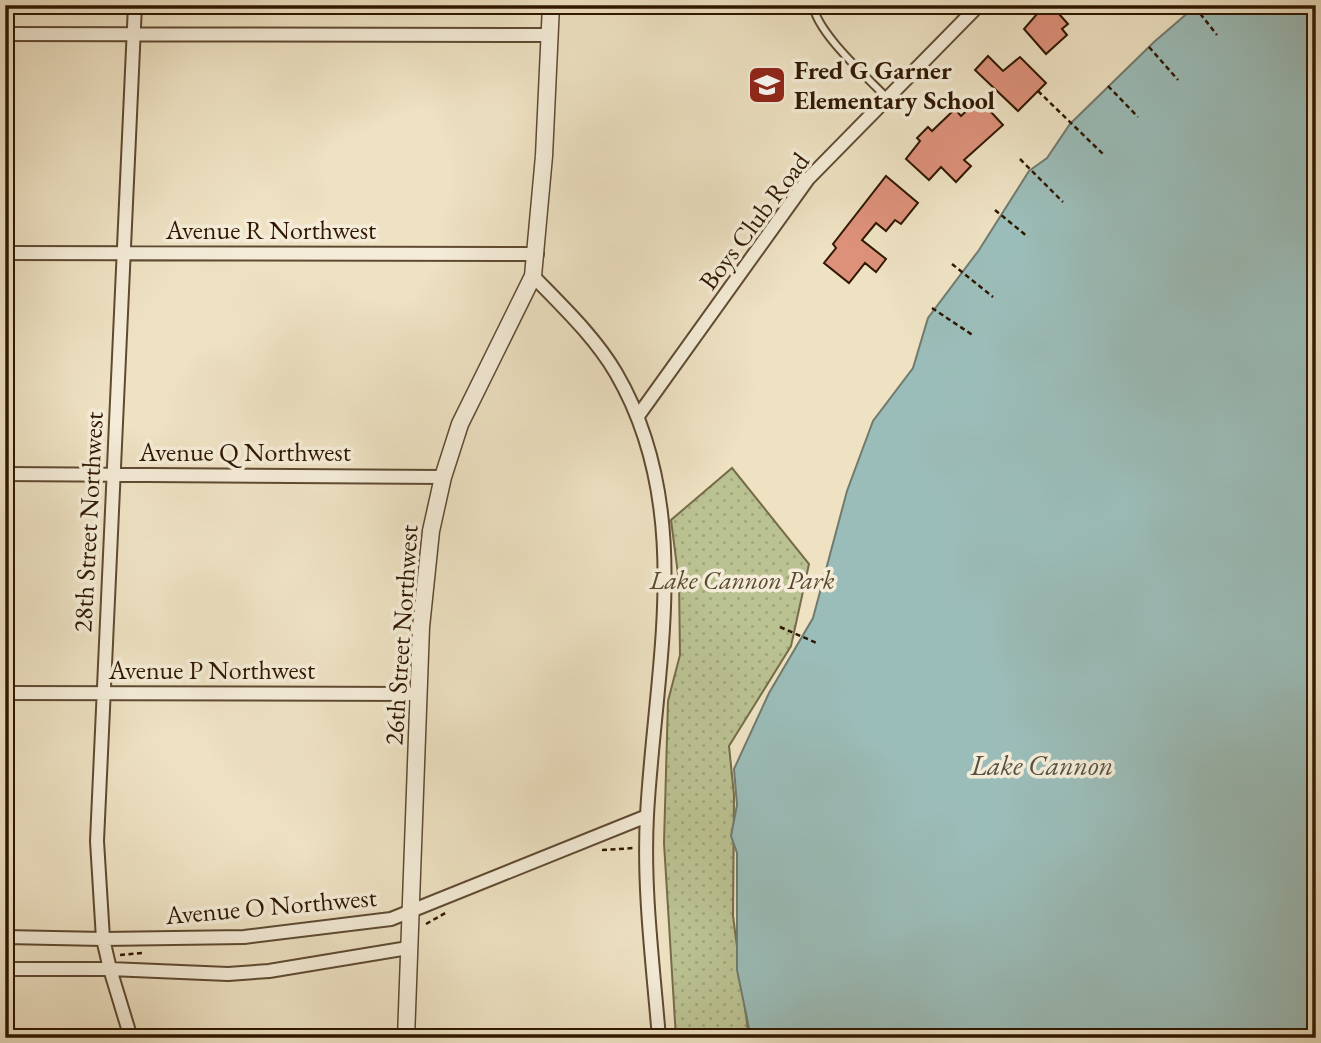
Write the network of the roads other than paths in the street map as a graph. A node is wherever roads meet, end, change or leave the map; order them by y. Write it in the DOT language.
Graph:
graph roads {
  1 [pos="135,5"];
  2 [pos="551,5"];
  3 [pos="813,5"];
  4 [pos="979,5"];
  5 [pos="5,34"];
  6 [pos="133,34"];
  7 [pos="549,34"];
  8 [pos="887,98"];
  9 [pos="124,252"];
  10 [pos="5,253"];
  11 [pos="537,254"];
  12 [pos="533,276"];
  13 [pos="638,416"];
  14 [pos="5,474"];
  15 [pos="113,474"];
  16 [pos="443,477"];
  17 [pos="5,693"];
  18 [pos="103,693"];
  19 [pos="420,694"];
  20 [pos="646,816"];
  21 [pos="410,912"];
  22 [pos="5,937"];
  23 [pos="103,939"];
  24 [pos="408,948"];
  25 [pos="110,969"];
  26 [pos="5,970"];
  27 [pos="131,1038"];
  28 [pos="406,1038"];
  29 [pos="659,1038"];
  1 -- 6 [label="street, 28th Street Northwest"];
  2 -- 7 [label="street, 26th Street Northwest"];
  3 -- 8 [label="lane"];
  4 -- 8 [label="street, Boys Club Road"];
  5 -- 6 [label="street"];
  6 -- 7 [label="street"];
  6 -- 9 [label="street, 28th Street Northwest"];
  7 -- 11 [label="street, 26th Street Northwest"];
  8 -- 13 [label="street, Boys Club Road"];
  9 -- 10 [label="street, Avenue R Northwest"];
  9 -- 11 [label="street, Avenue R Northwest"];
  9 -- 15 [label="street, 28th Street Northwest"];
  11 -- 12 [label="street, 26th Street Northwest"];
  12 -- 13 [label="street"];
  12 -- 16 [label="street, 26th Street Northwest"];
  13 -- 20 [label="street"];
  14 -- 15 [label="street, Avenue Q Northwest"];
  15 -- 16 [label="street, Avenue Q Northwest"];
  15 -- 18 [label="street, 28th Street Northwest"];
  16 -- 19 [label="street, 26th Street Northwest"];
  17 -- 18 [label="street, Avenue P Northwest"];
  18 -- 19 [label="street, Avenue P Northwest"];
  18 -- 23 [label="street, 28th Street Northwest"];
  19 -- 21 [label="street, 26th Street Northwest"];
  20 -- 21 [label="street, Avenue O Northwest"];
  20 -- 29 [label="street"];
  21 -- 23 [label="street, Avenue O Northwest"];
  21 -- 24 [label="street, 26th Street Northwest"];
  22 -- 23 [label="street, Avenue O Northwest"];
  23 -- 25 [label="street, 28th Street Northwest"];
  24 -- 25 [label="street"];
  24 -- 28 [label="street, 26th Street Northwest"];
  25 -- 26 [label="street"];
  25 -- 27 [label="street, 28th Street Northwest"];
}
